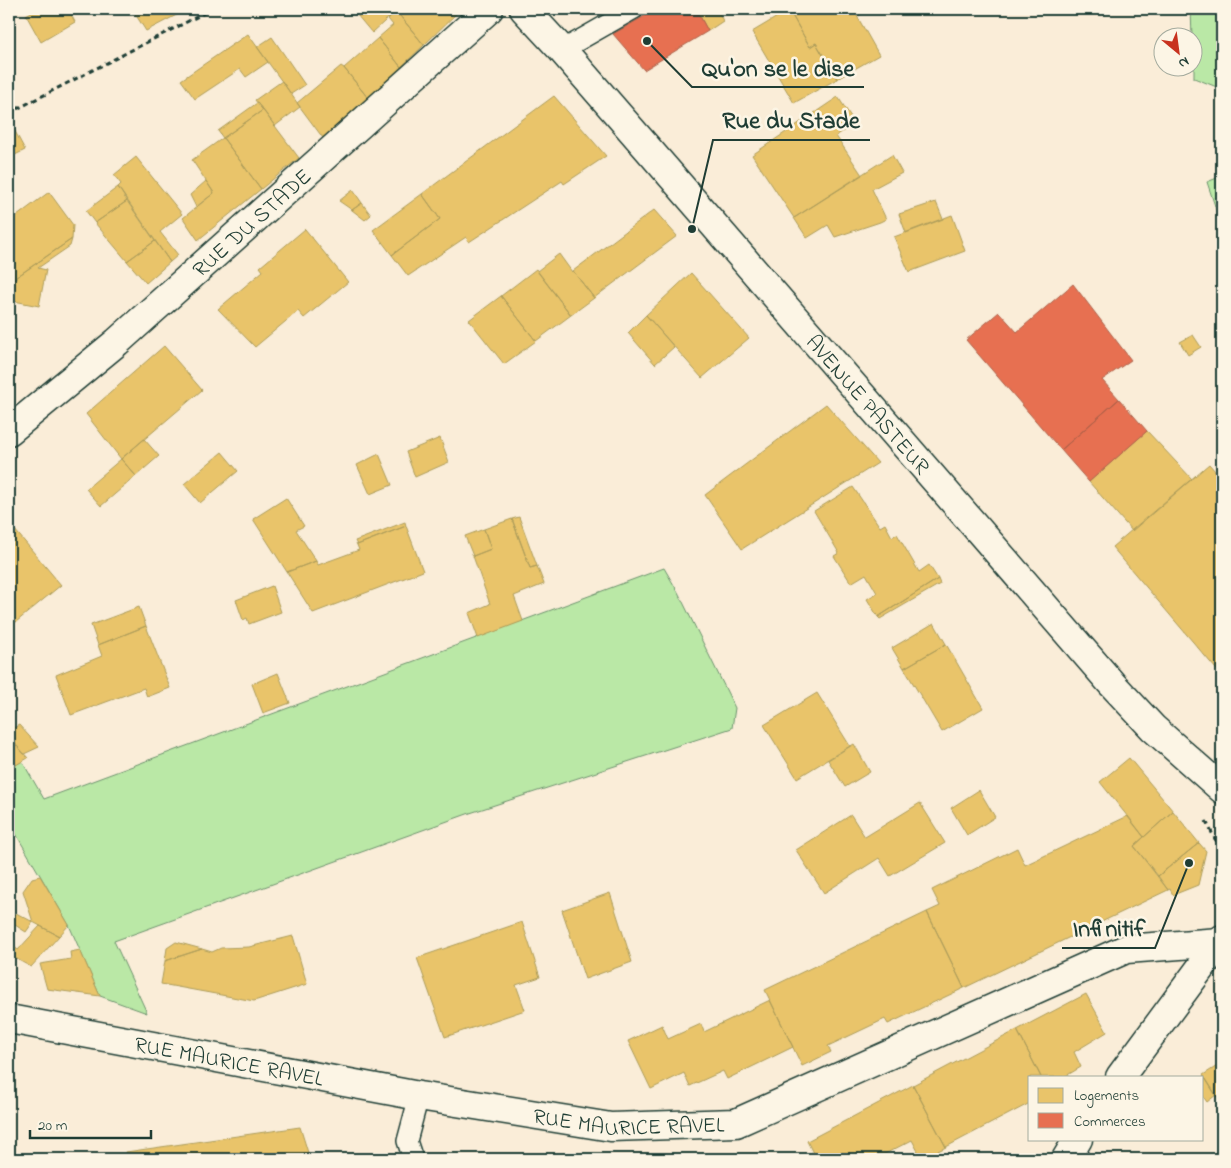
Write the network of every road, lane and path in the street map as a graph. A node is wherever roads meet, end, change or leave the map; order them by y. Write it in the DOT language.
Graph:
graph roads {
  1 [pos="212,9"];
  2 [pos="489,9"];
  3 [pos="524,9"];
  4 [pos="634,9"];
  5 [pos="562,50"];
  6 [pos="9,113"];
  7 [pos="9,431"];
  8 [pos="1222,789"];
  9 [pos="1221,941"];
  10 [pos="9,1019"];
  11 [pos="1121,1076"];
  12 [pos="419,1096"];
  13 [pos="1077,1140"];
  14 [pos="413,1159"];
  15 [pos="1066,1159"];
  1 -- 6 [label="path"];
  2 -- 7 [label="street, RUE DU STADE"];
  3 -- 5 [label="street, AVENUE PASTEUR"];
  4 -- 5 [label="lane"];
  5 -- 8 [label="street, AVENUE PASTEUR"];
  9 -- 11 [label="street"];
  9 -- 12 [label="street, RUE MAURICE RAVEL"];
  10 -- 12 [label="street, RUE MAURICE RAVEL"];
  12 -- 14 [label="lane"];
  13 -- 15 [label="street"];
}
